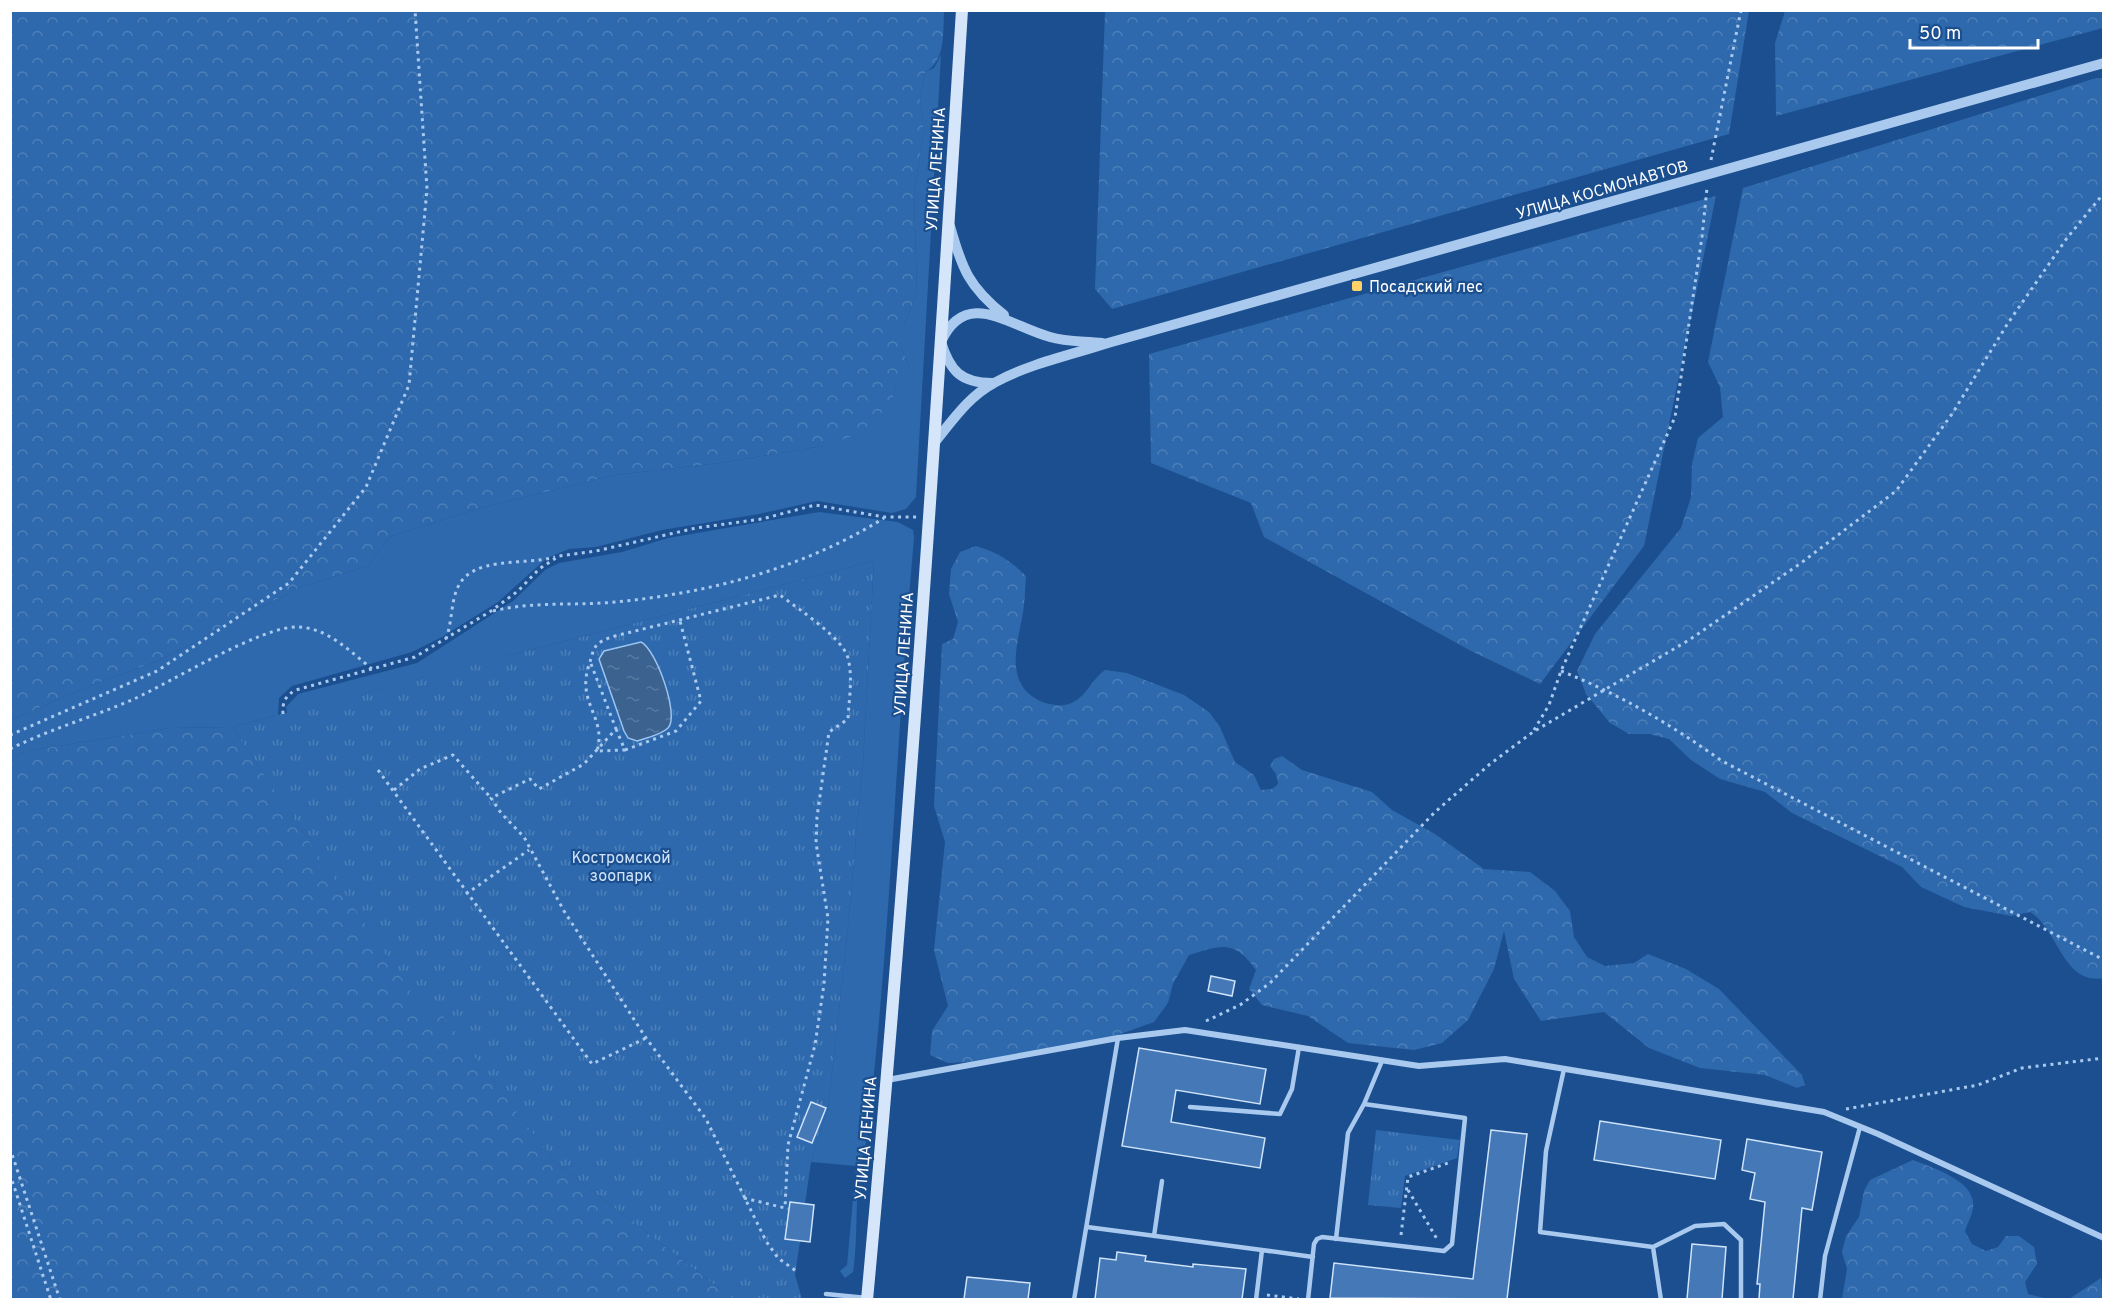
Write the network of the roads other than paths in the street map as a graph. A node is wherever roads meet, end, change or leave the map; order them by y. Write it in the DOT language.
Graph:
graph roads {
  1 [pos="962,10"];
  2 [pos="2103,63"];
  3 [pos="949,220"];
  4 [pos="1018,327"];
  5 [pos="941,342"];
  6 [pos="1108,344"];
  7 [pos="992,383"];
  8 [pos="935,442"];
  9 [pos="1118,1038"];
  10 [pos="1299,1047"];
  11 [pos="1382,1061"];
  12 [pos="1564,1069"];
  13 [pos="887,1080"];
  14 [pos="1364,1104"];
  15 [pos="1190,1107"];
  16 [pos="1860,1127"];
  17 [pos="1162,1181"];
  18 [pos="1086,1227"];
  19 [pos="1154,1236"];
  20 [pos="2103,1238"];
  21 [pos="1336,1239"];
  22 [pos="1653,1247"];
  23 [pos="1262,1250"];
  24 [pos="1312,1257"];
  25 [pos="826,1294"];
  26 [pos="1256,1297"];
  27 [pos="867,1299"];
  28 [pos="1074,1299"];
  29 [pos="1308,1299"];
  30 [pos="1661,1299"];
  31 [pos="1741,1299"];
  32 [pos="1820,1299"];
  1 -- 3 [label="main road, УЛИЦА ЛЕНИНА"];
  2 -- 6 [label="street, УЛИЦА КОСМОНАВТОВ"];
  3 -- 4 [label="street"];
  3 -- 5 [label="main road, УЛИЦА ЛЕНИНА"];
  4 -- 5 [label="street"];
  4 -- 6 [label="street"];
  5 -- 7 [label="street"];
  5 -- 8 [label="main road, УЛИЦА ЛЕНИНА"];
  6 -- 7 [label="street, УЛИЦА КОСМОНАВТОВ"];
  7 -- 8 [label="street"];
  8 -- 13 [label="main road, УЛИЦА ЛЕНИНА"];
  9 -- 10 [label="street"];
  9 -- 13 [label="street"];
  9 -- 18 [label="lane"];
  10 -- 11 [label="street"];
  10 -- 15 [label="lane"];
  11 -- 12 [label="street"];
  11 -- 14 [label="lane"];
  12 -- 16 [label="street"];
  12 -- 22 [label="lane"];
  13 -- 27 [label="main road, УЛИЦА ЛЕНИНА"];
  14 -- 21 [label="lane"];
  14 -- 21 [label="lane"];
  16 -- 20 [label="street"];
  16 -- 32 [label="lane"];
  17 -- 19 [label="lane"];
  18 -- 19 [label="lane"];
  18 -- 28 [label="lane"];
  19 -- 23 [label="lane"];
  21 -- 24 [label="lane"];
  22 -- 30 [label="lane"];
  22 -- 31 [label="lane"];
  23 -- 24 [label="lane"];
  23 -- 26 [label="lane"];
  24 -- 29 [label="lane"];
  25 -- 27 [label="lane"];
}
